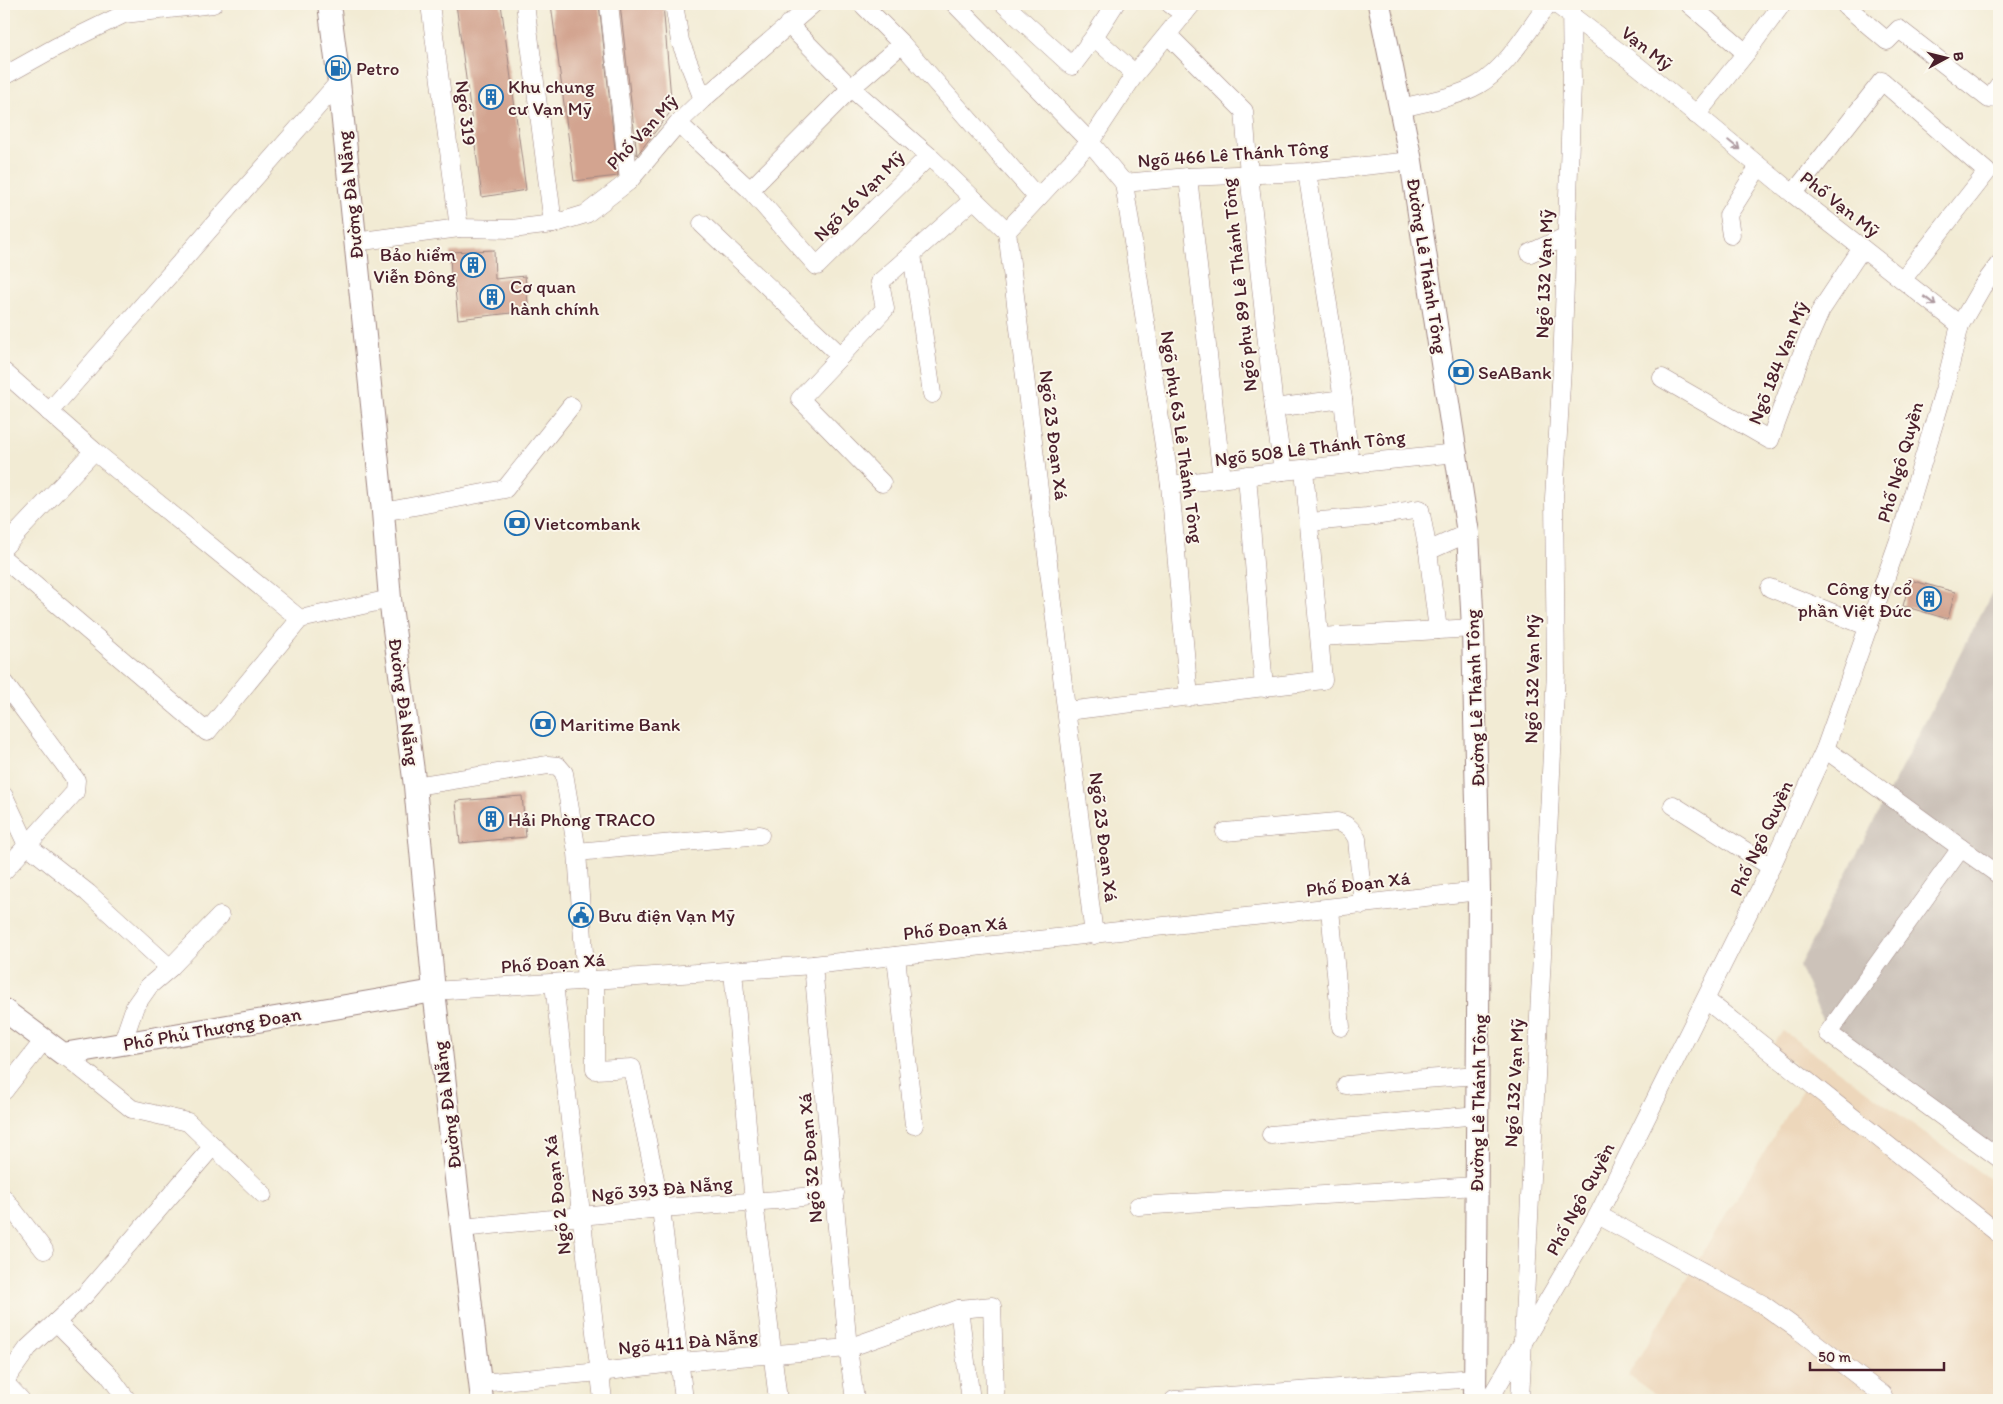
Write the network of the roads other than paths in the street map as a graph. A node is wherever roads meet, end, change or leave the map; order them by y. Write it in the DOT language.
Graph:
graph roads {
  1 [pos="213,4"];
  2 [pos="328,4"];
  3 [pos="430,4"];
  4 [pos="525,4"];
  5 [pos="609,4"];
  6 [pos="674,4"];
  7 [pos="814,4"];
  8 [pos="862,4"];
  9 [pos="955,4"];
  10 [pos="1004,4"];
  11 [pos="1115,4"];
  12 [pos="1379,4"];
  13 [pos="1548,4"];
  14 [pos="1556,4"];
  15 [pos="1688,4"];
  16 [pos="1782,4"];
  17 [pos="1847,4"];
  18 [pos="1182,7"];
  19 [pos="1571,10"];
  20 [pos="788,24"];
  21 [pos="1168,36"];
  22 [pos="1094,37"];
  23 [pos="902,44"];
  24 [pos="1746,53"];
  25 [pos="1135,74"];
  26 [pos="4,76"];
  27 [pos="339,82"];
  28 [pos="1999,85"];
  29 [pos="851,88"];
  30 [pos="703,99"];
  31 [pos="1400,108"];
  32 [pos="1696,115"];
  33 [pos="678,123"];
  34 [pos="1090,142"];
  35 [pos="929,156"];
  36 [pos="1411,161"];
  37 [pos="1760,166"];
  38 [pos="1307,172"];
  39 [pos="1249,174"];
  40 [pos="1188,177"];
  41 [pos="629,181"];
  42 [pos="1124,183"];
  43 [pos="750,190"];
  44 [pos="1793,194"];
  45 [pos="1038,198"];
  46 [pos="974,199"];
  47 [pos="554,224"];
  48 [pos="702,224"];
  49 [pos="459,228"];
  50 [pos="1008,231"];
  51 [pos="1731,235"];
  52 [pos="1567,236"];
  53 [pos="355,242"];
  54 [pos="1862,248"];
  55 [pos="1530,253"];
  56 [pos="912,254"];
  57 [pos="1999,264"];
  58 [pos="1903,279"];
  59 [pos="1960,324"];
  60 [pos="841,356"];
  61 [pos="4,372"];
  62 [pos="1662,378"];
  63 [pos="932,394"];
  64 [pos="1342,400"];
  65 [pos="571,406"];
  66 [pos="1274,408"];
  67 [pos="49,412"];
  68 [pos="94,451"];
  69 [pos="1456,453"];
  70 [pos="1350,464"];
  71 [pos="1304,469"];
  72 [pos="1283,471"];
  73 [pos="1246,475"];
  74 [pos="1222,479"];
  75 [pos="882,483"];
  76 [pos="1170,485"];
  77 [pos="383,512"];
  78 [pos="1309,522"];
  79 [pos="1468,533"];
  80 [pos="4,547"];
  81 [pos="1428,551"];
  82 [pos="4,559"];
  83 [pos="1770,588"];
  84 [pos="390,599"];
  85 [pos="300,619"];
  86 [pos="1869,627"];
  87 [pos="1473,628"];
  88 [pos="1438,630"];
  89 [pos="1320,637"];
  90 [pos="4,682"];
  91 [pos="1264,688"];
  92 [pos="1189,697"];
  93 [pos="1067,711"];
  94 [pos="1825,749"];
  95 [pos="415,786"];
  96 [pos="4,796"];
  97 [pos="1673,805"];
  98 [pos="1226,832"];
  99 [pos="760,835"];
  100 [pos="27,845"];
  101 [pos="1961,848"];
  102 [pos="577,852"];
  103 [pos="1772,868"];
  104 [pos="4,871"];
  105 [pos="1999,875"];
  106 [pos="1480,891"];
  107 [pos="1363,905"];
  108 [pos="1330,909"];
  109 [pos="220,916"];
  110 [pos="1094,936"];
  111 [pos="896,956"];
  112 [pos="814,965"];
  113 [pos="170,968"];
  114 [pos="734,971"];
  115 [pos="591,982"];
  116 [pos="554,984"];
  117 [pos="434,991"];
  118 [pos="1706,1000"];
  119 [pos="4,1010"];
  120 [pos="1340,1027"];
  121 [pos="44,1040"];
  122 [pos="122,1044"];
  123 [pos="62,1054"];
  124 [pos="1478,1075"];
  125 [pos="1346,1084"];
  126 [pos="4,1091"];
  127 [pos="1477,1115"];
  128 [pos="914,1125"];
  129 [pos="1271,1135"];
  130 [pos="213,1146"];
  131 [pos="1999,1158"];
  132 [pos="1477,1186"];
  133 [pos="835,1193"];
  134 [pos="263,1194"];
  135 [pos="4,1198"];
  136 [pos="754,1202"];
  137 [pos="1138,1206"];
  138 [pos="661,1208"];
  139 [pos="1598,1215"];
  140 [pos="580,1217"];
  141 [pos="462,1228"];
  142 [pos="1999,1234"];
  143 [pos="44,1250"];
  144 [pos="960,1309"];
  145 [pos="56,1322"];
  146 [pos="1523,1343"];
  147 [pos="848,1348"];
  148 [pos="773,1355"];
  149 [pos="680,1362"];
  150 [pos="600,1372"];
  151 [pos="1475,1378"];
  152 [pos="5,1379"];
  153 [pos="481,1391"];
  154 [pos="996,1393"];
  155 [pos="1883,1395"];
  156 [pos="21,1400"];
  157 [pos="127,1400"];
  158 [pos="603,1400"];
  159 [pos="684,1400"];
  160 [pos="778,1400"];
  161 [pos="856,1400"];
  162 [pos="971,1400"];
  163 [pos="1174,1400"];
  164 [pos="1475,1400"];
  165 [pos="1489,1400"];
  166 [pos="1520,1400"];
  1 -- 26 [label="street"];
  2 -- 27 [label="main road, Đường Đà Nẵng"];
  3 -- 49 [label="street, Ngõ 319"];
  4 -- 47 [label="street"];
  5 -- 41 [label="street"];
  6 -- 30 [label="street"];
  7 -- 20 [label="street, Phố Vạn Mỹ"];
  8 -- 23 [label="street"];
  9 -- 34 [label="street, Ngõ 466 Lê Thánh Tông"];
  10 -- 22 [label="street"];
  11 -- 22 [label="street"];
  12 -- 31 [label="main road, Đường Lê Thánh Tông"];
  13 -- 31 [label="street"];
  14 -- 19 [label="street"];
  15 -- 24 [label="street"];
  16 -- 24 [label="street"];
  17 -- 28 [label="street"];
  18 -- 21 [label="street"];
  19 -- 32 [label="street, Vạn Mỹ"];
  19 -- 52 [label="street, Ngõ 132 Vạn Mỹ"];
  20 -- 29 [label="street, Ngõ 16 Vạn Mỹ"];
  20 -- 30 [label="street, Phố Vạn Mỹ"];
  21 -- 25 [label="street"];
  21 -- 39 [label="street, Ngõ phụ 89 Lê Thánh Tông"];
  22 -- 25 [label="street"];
  23 -- 29 [label="street"];
  23 -- 45 [label="street"];
  24 -- 32 [label="street"];
  25 -- 34 [label="street"];
  27 -- 53 [label="main road, Đường Đà Nẵng"];
  27 -- 67 [label="street"];
  29 -- 35 [label="street, Ngõ 16 Vạn Mỹ"];
  29 -- 43 [label="street"];
  30 -- 33 [label="street, Phố Vạn Mỹ"];
  31 -- 36 [label="main road, Đường Lê Thánh Tông"];
  32 -- 37 [label="street, Phố Vạn Mỹ, one-way"];
  33 -- 41 [label="street, Phố Vạn Mỹ"];
  33 -- 43 [label="street, Ngõ 16 Vạn Mỹ"];
  34 -- 42 [label="street, Ngõ 466 Lê Thánh Tông"];
  34 -- 45 [label="street"];
  35 -- 43 [label="street, Ngõ 16 Vạn Mỹ"];
  35 -- 46 [label="street"];
  36 -- 38 [label="street, Ngõ 466 Lê Thánh Tông"];
  36 -- 69 [label="main road, Đường Lê Thánh Tông"];
  37 -- 44 [label="street, Phố Vạn Mỹ"];
  37 -- 51 [label="street"];
  38 -- 39 [label="street, Ngõ 466 Lê Thánh Tông"];
  38 -- 64 [label="street"];
  39 -- 40 [label="street, Ngõ 466 Lê Thánh Tông"];
  39 -- 66 [label="street, Ngõ phụ 89 Lê Thánh Tông"];
  40 -- 42 [label="street, Ngõ 466 Lê Thánh Tông"];
  40 -- 74 [label="street"];
  41 -- 47 [label="street, Phố Vạn Mỹ"];
  42 -- 76 [label="street, Ngõ phụ 63 Lê Thánh Tông"];
  44 -- 54 [label="street, Phố Vạn Mỹ"];
  44 -- 58 [label="street"];
  45 -- 50 [label="street"];
  46 -- 50 [label="street"];
  46 -- 56 [label="street"];
  47 -- 49 [label="street, Phố Vạn Mỹ"];
  48 -- 60 [label="street"];
  49 -- 53 [label="street, Phố Vạn Mỹ"];
  50 -- 93 [label="street, Ngõ 23 Đoạn Xá"];
  52 -- 55 [label="street"];
  52 -- 146 [label="street, Ngõ 132 Vạn Mỹ"];
  53 -- 77 [label="main road, Đường Đà Nẵng"];
  54 -- 58 [label="street, Phố Vạn Mỹ"];
  54 -- 62 [label="street, Ngõ 184 Vạn Mỹ"];
  56 -- 60 [label="street"];
  56 -- 63 [label="street"];
  57 -- 59 [label="street, Phố Ngô Quyền"];
  58 -- 59 [label="street, Phố Vạn Mỹ, one-way"];
  59 -- 86 [label="street, Phố Ngô Quyền"];
  60 -- 75 [label="street"];
  61 -- 67 [label="street"];
  64 -- 66 [label="street"];
  64 -- 70 [label="street"];
  65 -- 77 [label="street"];
  66 -- 72 [label="street, Ngõ phụ 89 Lê Thánh Tông"];
  67 -- 68 [label="street"];
  68 -- 80 [label="street"];
  68 -- 85 [label="street"];
  69 -- 70 [label="street, Ngõ 508 Lê Thánh Tông"];
  69 -- 79 [label="main road, Đường Lê Thánh Tông"];
  70 -- 71 [label="street, Ngõ 508 Lê Thánh Tông"];
  71 -- 72 [label="street, Ngõ 508 Lê Thánh Tông"];
  71 -- 78 [label="street"];
  72 -- 73 [label="street, Ngõ 508 Lê Thánh Tông"];
  73 -- 74 [label="street, Ngõ 508 Lê Thánh Tông"];
  73 -- 91 [label="street"];
  74 -- 76 [label="street, Ngõ 508 Lê Thánh Tông"];
  76 -- 92 [label="street, Ngõ phụ 63 Lê Thánh Tông"];
  77 -- 84 [label="main road, Đường Đà Nẵng"];
  78 -- 81 [label="street"];
  78 -- 89 [label="street"];
  79 -- 81 [label="street"];
  79 -- 87 [label="main road, Đường Lê Thánh Tông"];
  81 -- 88 [label="street"];
  82 -- 85 [label="street"];
  83 -- 86 [label="street"];
  84 -- 85 [label="street"];
  84 -- 95 [label="main road, Đường Đà Nẵng"];
  86 -- 94 [label="street, Phố Ngô Quyền"];
  87 -- 88 [label="street"];
  87 -- 106 [label="main road, Đường Lê Thánh Tông"];
  88 -- 89 [label="street"];
  89 -- 91 [label="street"];
  90 -- 100 [label="street"];
  91 -- 92 [label="street"];
  92 -- 93 [label="street"];
  93 -- 110 [label="street, Ngõ 23 Đoạn Xá"];
  94 -- 101 [label="street"];
  94 -- 103 [label="street, Phố Ngô Quyền"];
  95 -- 102 [label="street"];
  95 -- 117 [label="main road, Đường Đà Nẵng"];
  96 -- 100 [label="street"];
  97 -- 103 [label="street"];
  98 -- 107 [label="street"];
  99 -- 102 [label="street"];
  100 -- 104 [label="street"];
  100 -- 113 [label="street"];
  101 -- 105 [label="street"];
  101 -- 131 [label="street"];
  102 -- 115 [label="street"];
  103 -- 118 [label="street, Phố Ngô Quyền"];
  106 -- 107 [label="street, Phố Đoạn Xá"];
  106 -- 124 [label="main road, Đường Lê Thánh Tông"];
  107 -- 108 [label="street, Phố Đoạn Xá"];
  108 -- 110 [label="street, Phố Đoạn Xá"];
  108 -- 120 [label="street"];
  109 -- 113 [label="street"];
  110 -- 111 [label="street, Phố Đoạn Xá"];
  111 -- 112 [label="street, Phố Đoạn Xá"];
  111 -- 128 [label="street"];
  112 -- 114 [label="street, Phố Đoạn Xá"];
  112 -- 133 [label="street, Ngõ 32 Đoạn Xá"];
  113 -- 122 [label="street"];
  114 -- 115 [label="street, Phố Đoạn Xá"];
  114 -- 136 [label="street"];
  115 -- 116 [label="street, Phố Đoạn Xá"];
  115 -- 138 [label="street"];
  116 -- 117 [label="street, Phố Đoạn Xá"];
  116 -- 140 [label="street, Ngõ 2 Đoạn Xá"];
  117 -- 122 [label="main road, Phố Phủ Thượng Đoạn"];
  117 -- 141 [label="main road, Đường Đà Nẵng"];
  118 -- 139 [label="street, Phố Ngô Quyền"];
  118 -- 142 [label="street"];
  119 -- 121 [label="main road"];
  121 -- 123 [label="main road"];
  121 -- 126 [label="street"];
  122 -- 123 [label="main road, Phố Phủ Thượng Đoạn"];
  123 -- 130 [label="street"];
  124 -- 125 [label="street"];
  124 -- 127 [label="main road, Đường Lê Thánh Tông"];
  127 -- 129 [label="street"];
  127 -- 132 [label="main road, Đường Lê Thánh Tông"];
  130 -- 134 [label="street"];
  130 -- 145 [label="street"];
  132 -- 137 [label="street"];
  132 -- 151 [label="main road, Đường Lê Thánh Tông"];
  133 -- 136 [label="street, Ngõ 393 Đà Nẵng"];
  133 -- 147 [label="street, Ngõ 32 Đoạn Xá"];
  135 -- 143 [label="street"];
  136 -- 138 [label="street, Ngõ 393 Đà Nẵng"];
  136 -- 148 [label="street"];
  138 -- 140 [label="street, Ngõ 393 Đà Nẵng"];
  138 -- 149 [label="street"];
  139 -- 146 [label="street, Phố Ngô Quyền"];
  139 -- 155 [label="street"];
  140 -- 141 [label="street, Ngõ 393 Đà Nẵng"];
  140 -- 150 [label="street, Ngõ 2 Đoạn Xá"];
  141 -- 153 [label="main road, Đường Đà Nẵng"];
  144 -- 147 [label="street, Ngõ 411 Đà Nẵng"];
  144 -- 154 [label="street, Ngõ 411 Đà Nẵng"];
  144 -- 162 [label="street"];
  145 -- 152 [label="street"];
  145 -- 157 [label="street"];
  146 -- 165 [label="street, Phố Ngô Quyền"];
  146 -- 166 [label="street, Ngõ 132 Vạn Mỹ"];
  147 -- 148 [label="street, Ngõ 411 Đà Nẵng"];
  147 -- 161 [label="street"];
  148 -- 149 [label="street, Ngõ 411 Đà Nẵng"];
  148 -- 160 [label="street"];
  149 -- 150 [label="street, Ngõ 411 Đà Nẵng"];
  149 -- 159 [label="street"];
  150 -- 153 [label="street, Ngõ 411 Đà Nẵng"];
  150 -- 158 [label="street, Ngõ 2 Đoạn Xá"];
  151 -- 163 [label="street"];
  151 -- 164 [label="main road, Đường Lê Thánh Tông"];
  152 -- 156 [label="street"];
}
